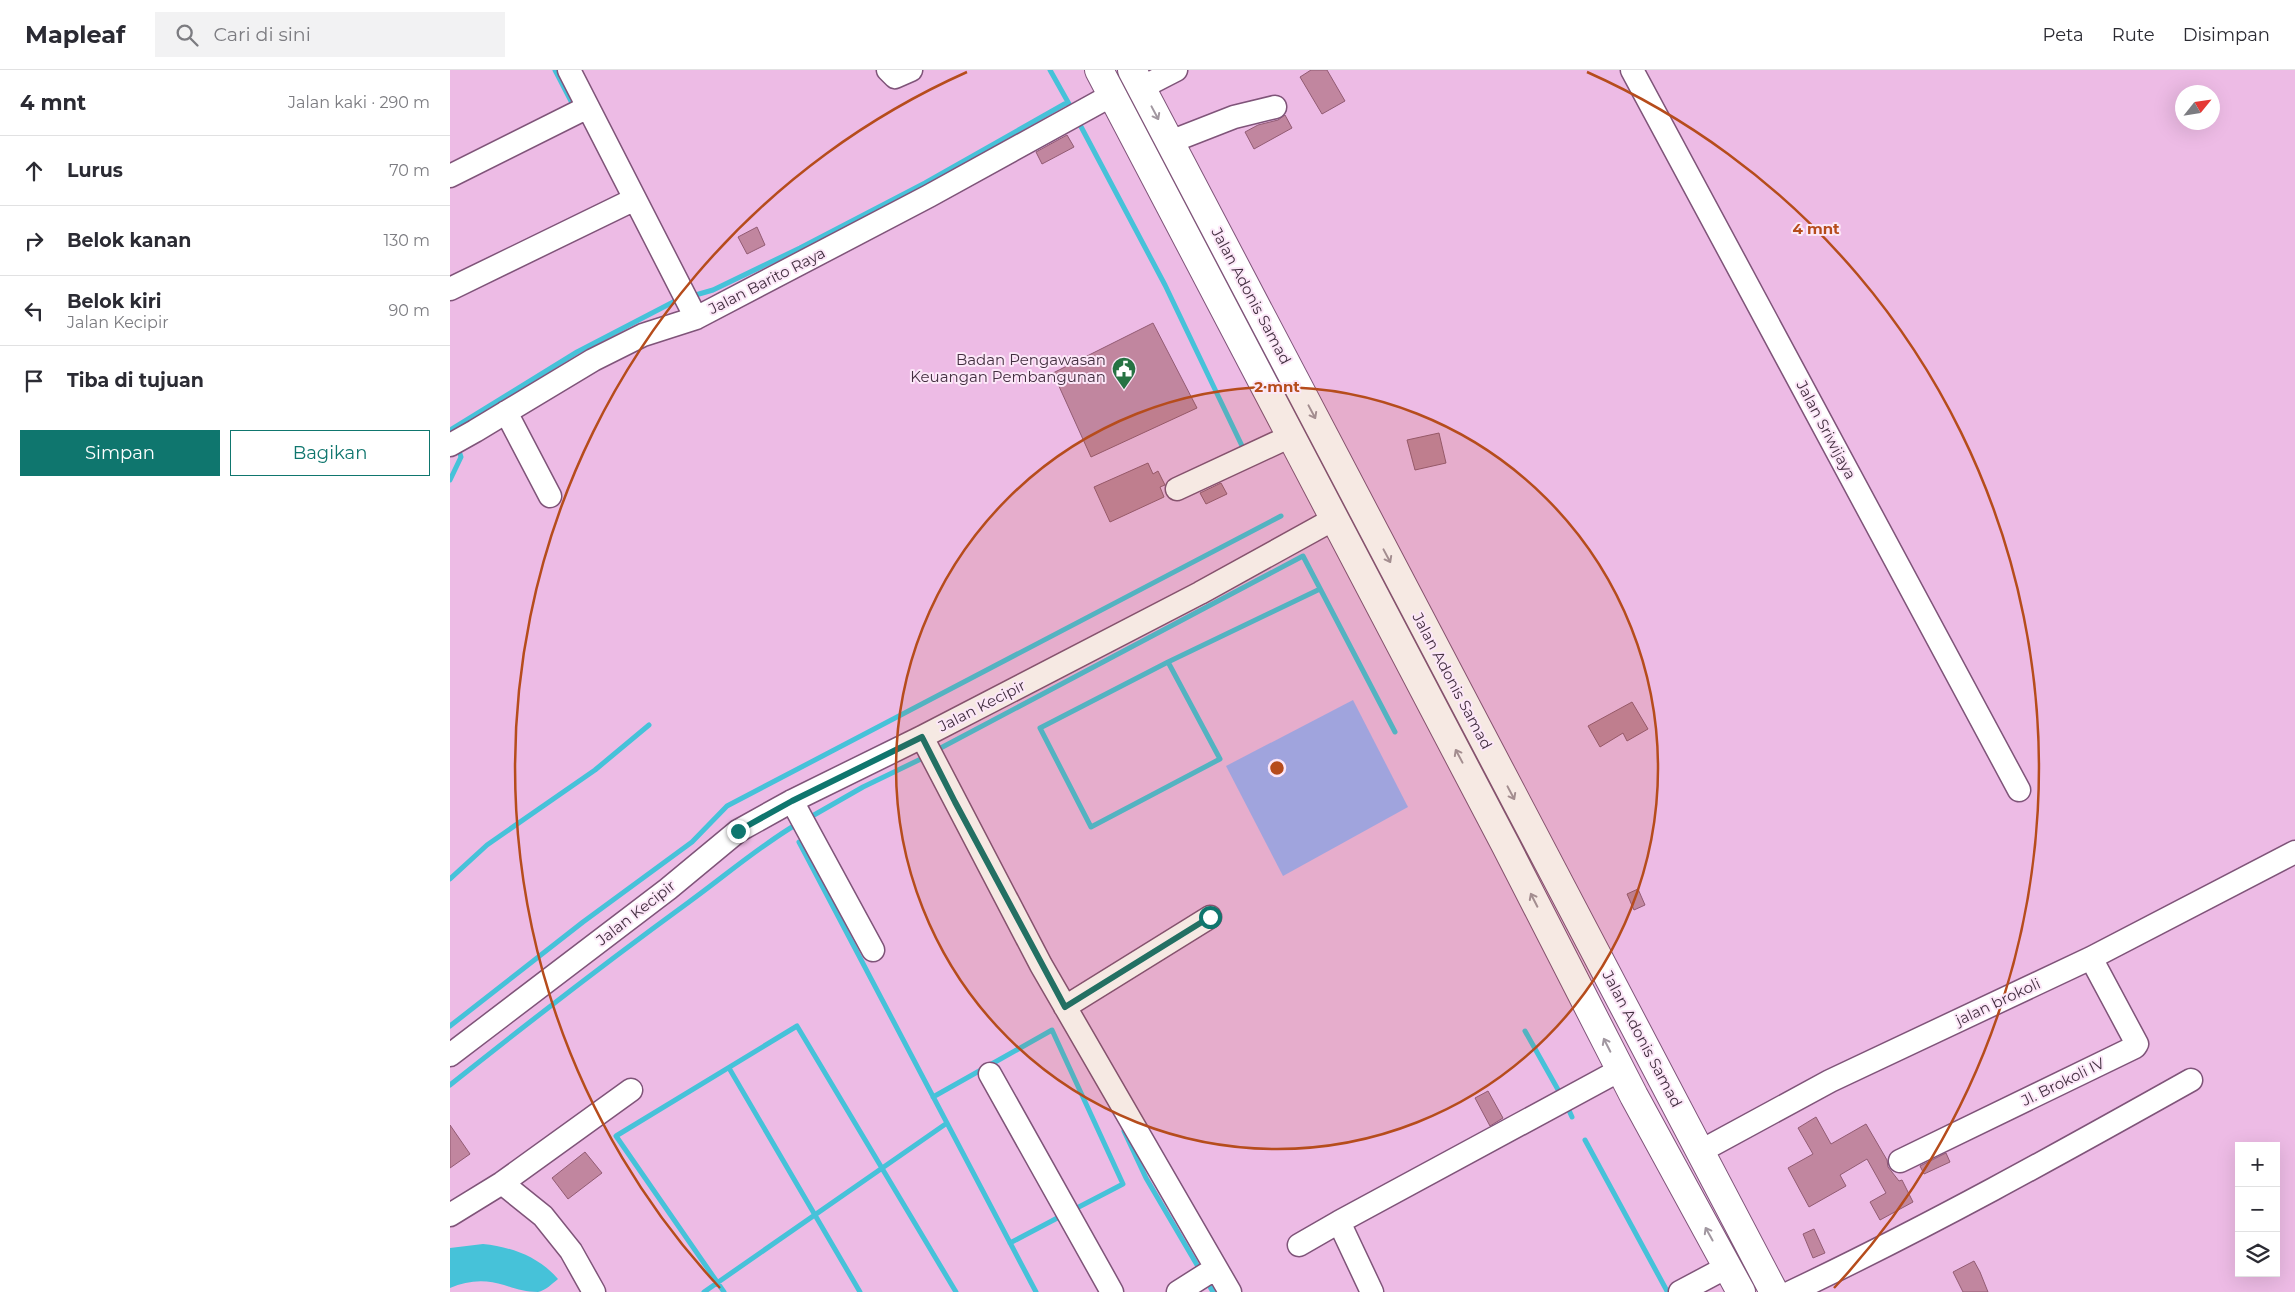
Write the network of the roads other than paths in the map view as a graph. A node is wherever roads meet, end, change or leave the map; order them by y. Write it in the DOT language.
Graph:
graph roads {
  1 [pos="569,70"];
  2 [pos="888,70"];
  3 [pos="911,70"];
  4 [pos="1100,70"];
  5 [pos="1176,70"];
  6 [pos="1632,70"];
  7 [pos="1137,79"];
  8 [pos="1112,95"];
  9 [pos="1275,106"];
  10 [pos="588,107"];
  11 [pos="1170,142"];
  12 [pos="450,176"];
  13 [pos="635,199"];
  14 [pos="450,289"];
  15 [pos="696,318"];
  16 [pos="506,412"];
  17 [pos="1290,436"];
  18 [pos="456,441"];
  19 [pos="1177,489"];
  20 [pos="550,496"];
  21 [pos="1334,519"];
  22 [pos="925,743"];
  23 [pos="2019,790"];
  24 [pos="801,816"];
  25 [pos="1531,832"];
  26 [pos="1506,846"];
  27 [pos="2295,852"];
  28 [pos="1210,917"];
  29 [pos="873,950"];
  30 [pos="2091,958"];
  31 [pos="1065,1007"];
  32 [pos="450,1055"];
  33 [pos="1620,1070"];
  34 [pos="990,1074"];
  35 [pos="2191,1080"];
  36 [pos="632,1090"];
  37 [pos="1701,1151"];
  38 [pos="1900,1161"];
  39 [pos="502,1183"];
  40 [pos="450,1215"];
  41 [pos="1339,1222"];
  42 [pos="1299,1245"];
  43 [pos="1727,1267"];
  44 [pos="1199,1279"];
  45 [pos="594,1292"];
  46 [pos="1112,1292"];
  47 [pos="1230,1292"];
  48 [pos="1372,1292"];
  49 [pos="1680,1292"];
  50 [pos="1741,1292"];
  51 [pos="1774,1292"];
  52 [pos="1791,1292"];
  1 -- 10 [label="street"];
  2 -- 3 [label="street"];
  4 -- 8 [label="highway"];
  5 -- 7 [label="street"];
  6 -- 23 [label="street, Jalan Sriwijaya"];
  7 -- 11 [label="highway, Jalan Adonis Samad, one-way"];
  8 -- 15 [label="street, Jalan Barito Raya"];
  8 -- 17 [label="highway"];
  9 -- 11 [label="street"];
  10 -- 12 [label="street"];
  10 -- 13 [label="street"];
  11 -- 25 [label="highway, Jalan Adonis Samad, one-way"];
  13 -- 14 [label="street"];
  13 -- 15 [label="street"];
  15 -- 16 [label="street, Jalan Barito Raya"];
  16 -- 18 [label="street, Jalan Barito Raya"];
  16 -- 20 [label="street"];
  17 -- 19 [label="street"];
  17 -- 21 [label="highway"];
  21 -- 22 [label="street, Jalan Kecipir"];
  26 -- 21 [label="highway, one-way"];
  22 -- 24 [label="street, Jalan Kecipir"];
  22 -- 31 [label="street"];
  24 -- 29 [label="street"];
  24 -- 32 [label="street, Jalan Kecipir"];
  25 -- 26 [label="highway"];
  25 -- 37 [label="highway, Jalan Adonis Samad"];
  33 -- 26 [label="highway, one-way"];
  27 -- 30 [label="street, jalan brokoli"];
  28 -- 31 [label="street"];
  30 -- 37 [label="street, jalan brokoli"];
  30 -- 38 [label="street, Jl. Brokoli IV"];
  31 -- 44 [label="street"];
  33 -- 41 [label="street"];
  43 -- 33 [label="highway, one-way"];
  34 -- 46 [label="street"];
  35 -- 52 [label="street"];
  36 -- 39 [label="street"];
  37 -- 51 [label="highway, Jalan Adonis Samad"];
  39 -- 40 [label="street"];
  39 -- 45 [label="street"];
  41 -- 42 [label="street"];
  41 -- 48 [label="street"];
  43 -- 49 [label="street"];
  43 -- 50 [label="highway"];
  44 -- 47 [label="street"];
}
